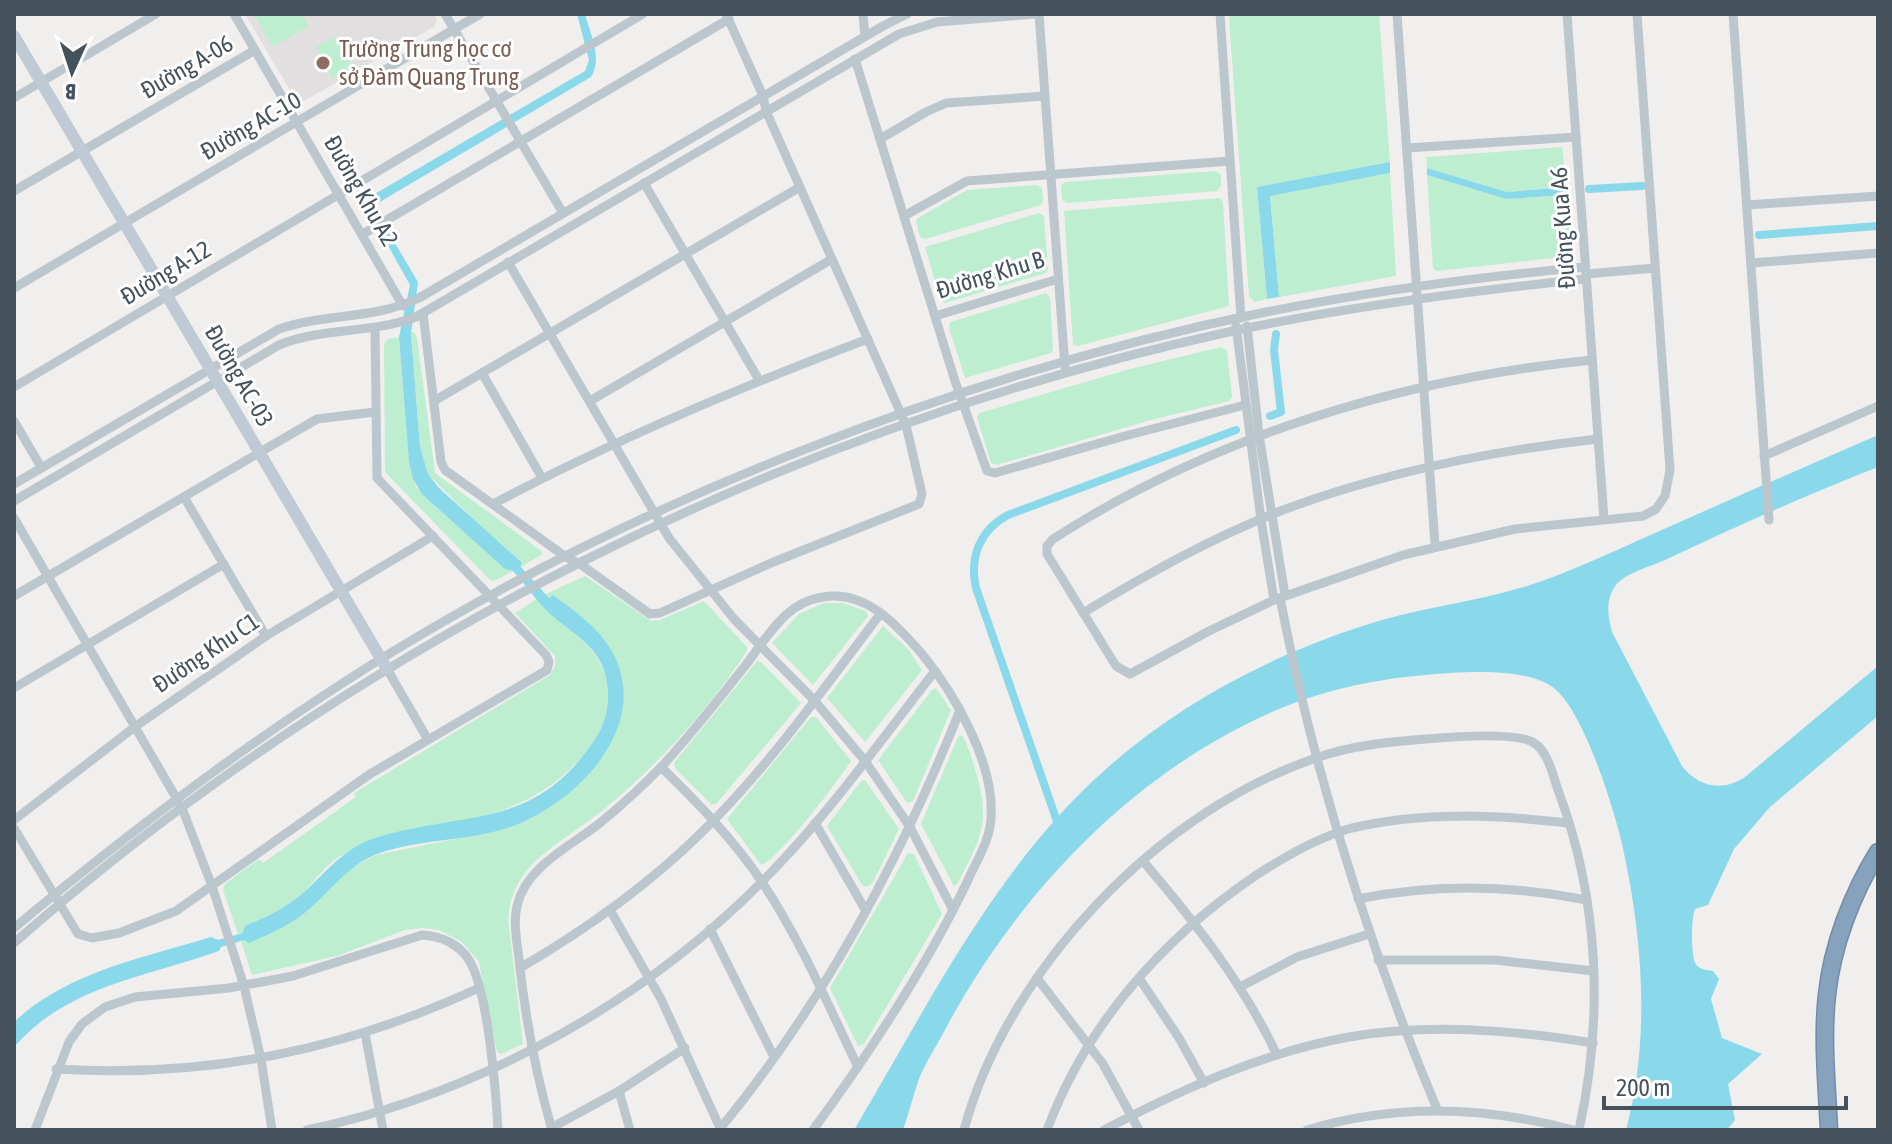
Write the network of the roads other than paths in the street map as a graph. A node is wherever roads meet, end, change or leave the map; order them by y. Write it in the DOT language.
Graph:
graph roads {
  1 [pos="155,14"];
  2 [pos="234,14"];
  3 [pos="445,14"];
  4 [pos="480,14"];
  5 [pos="643,14"];
  6 [pos="863,14"];
  7 [pos="907,14"];
  8 [pos="1037,14"];
  9 [pos="1220,14"];
  10 [pos="1397,14"];
  11 [pos="1567,14"];
  12 [pos="1637,14"];
  13 [pos="1733,14"];
  14 [pos="727,17"];
  15 [pos="454,29"];
  16 [pos="14,36"];
  17 [pos="865,36"];
  18 [pos="255,50"];
  19 [pos="855,59"];
  20 [pos="41,82"];
  21 [pos="763,96"];
  22 [pos="1045,96"];
  23 [pos="14,98"];
  24 [pos="495,100"];
  25 [pos="766,111"];
  26 [pos="298,121"];
  27 [pos="1576,137"];
  28 [pos="880,139"];
  29 [pos="519,141"];
  30 [pos="1407,148"];
  31 [pos="81,151"];
  32 [pos="1230,161"];
  33 [pos="1051,174"];
  34 [pos="644,183"];
  35 [pos="800,187"];
  36 [pos="14,191"];
  37 [pos="339,193"];
  38 [pos="1878,196"];
  39 [pos="1747,205"];
  40 [pos="563,213"];
  41 [pos="904,216"];
  42 [pos="124,224"];
  43 [pos="368,231"];
  44 [pos="1878,253"];
  45 [pos="685,254"];
  46 [pos="832,259"];
  47 [pos="508,262"];
  48 [pos="1751,263"];
  49 [pos="1655,268"];
  50 [pos="1586,273"];
  51 [pos="1058,279"];
  52 [pos="1417,287"];
  53 [pos="14,288"];
  54 [pos="167,296"];
  55 [pos="1418,298"];
  56 [pos="403,306"];
  57 [pos="419,315"];
  58 [pos="935,316"];
  59 [pos="1241,318"];
  60 [pos="725,322"];
  61 [pos="1247,328"];
  62 [pos="375,329"];
  63 [pos="1236,331"];
  64 [pos="549,334"];
  65 [pos="868,339"];
  66 [pos="1592,360"];
  67 [pos="1064,363"];
  68 [pos="209,369"];
  69 [pos="482,373"];
  70 [pos="1065,374"];
  71 [pos="759,380"];
  72 [pos="217,382"];
  73 [pos="1425,386"];
  74 [pos="14,387"];
  75 [pos="961,394"];
  76 [pos="434,401"];
  77 [pos="590,401"];
  78 [pos="965,405"];
  79 [pos="1245,405"];
  80 [pos="1878,406"];
  81 [pos="375,412"];
  82 [pos="901,414"];
  83 [pos="14,421"];
  84 [pos="906,425"];
  85 [pos="1254,437"];
  86 [pos="1598,439"];
  87 [pos="614,444"];
  88 [pos="259,453"];
  89 [pos="1764,456"];
  90 [pos="1430,466"];
  91 [pos="41,467"];
  92 [pos="542,478"];
  93 [pos="14,484"];
  94 [pos="184,497"];
  95 [pos="14,501"];
  96 [pos="493,504"];
  97 [pos="655,515"];
  98 [pos="1272,515"];
  99 [pos="14,518"];
  100 [pos="1604,519"];
  101 [pos="1261,520"];
  102 [pos="1769,520"];
  103 [pos="661,525"];
  104 [pos="433,536"];
  105 [pos="1435,545"];
  106 [pos="566,557"];
  107 [pos="224,564"];
  108 [pos="580,564"];
  109 [pos="48,576"];
  110 [pos="340,589"];
  111 [pos="709,590"];
  112 [pos="14,596"];
  113 [pos="491,596"];
  114 [pos="1280,598"];
  115 [pos="499,606"];
  116 [pos="881,613"];
  117 [pos="1083,613"];
  118 [pos="266,636"];
  119 [pos="88,644"];
  120 [pos="760,647"];
  121 [pos="384,664"];
  122 [pos="935,671"];
  123 [pos="14,688"];
  124 [pos="814,700"];
  125 [pos="960,710"];
  126 [pos="136,726"];
  127 [pos="427,738"];
  128 [pos="1316,758"];
  129 [pos="865,761"];
  130 [pos="661,767"];
  131 [pos="177,797"];
  132 [pos="182,808"];
  133 [pos="14,820"];
  134 [pos="714,820"];
  135 [pos="815,823"];
  136 [pos="1569,823"];
  137 [pos="910,827"];
  138 [pos="14,828"];
  139 [pos="1337,833"];
  140 [pos="1878,852"];
  141 [pos="1143,861"];
  142 [pos="761,882"];
  143 [pos="212,886"];
  144 [pos="54,895"];
  145 [pos="1358,899"];
  146 [pos="1587,900"];
  147 [pos="60,905"];
  148 [pos="610,910"];
  149 [pos="953,910"];
  150 [pos="866,911"];
  151 [pos="1195,922"];
  152 [pos="14,928"];
  153 [pos="710,929"];
  154 [pos="1369,934"];
  155 [pos="14,943"];
  156 [pos="1378,960"];
  157 [pos="520,968"];
  158 [pos="1594,971"];
  159 [pos="650,977"];
  160 [pos="1037,978"];
  161 [pos="1139,978"];
  162 [pos="244,986"];
  163 [pos="1240,987"];
  164 [pos="479,988"];
  165 [pos="820,989"];
  166 [pos="1404,1031"];
  167 [pos="365,1033"];
  168 [pos="1089,1043"];
  169 [pos="1593,1043"];
  170 [pos="685,1048"];
  171 [pos="532,1049"];
  172 [pos="1277,1055"];
  173 [pos="774,1057"];
  174 [pos="261,1059"];
  175 [pos="858,1067"];
  176 [pos="493,1068"];
  177 [pos="56,1069"];
  178 [pos="1204,1083"];
  179 [pos="619,1091"];
  180 [pos="1437,1109"];
  181 [pos="381,1111"];
  182 [pos="1132,1115"];
  183 [pos="551,1129"];
  184 [pos="720,1129"];
  185 [pos="35,1130"];
  186 [pos="272,1130"];
  187 [pos="307,1130"];
  188 [pos="383,1130"];
  189 [pos="498,1130"];
  190 [pos="630,1130"];
  191 [pos="813,1130"];
  192 [pos="964,1130"];
  193 [pos="1047,1130"];
  194 [pos="1104,1130"];
  195 [pos="1139,1130"];
  196 [pos="1307,1130"];
  197 [pos="1573,1130"];
  198 [pos="1579,1130"];
  199 [pos="1829,1130"];
  1 -- 20 [label="street"];
  2 -- 18 [label="street, Đường Khu A2"];
  3 -- 15 [label="street"];
  4 -- 15 [label="street, Đường AC-10"];
  5 -- 24 [label="street, Đường A-12"];
  6 -- 17 [label="street"];
  7 -- 17 [label="street"];
  8 -- 19 [label="street"];
  8 -- 22 [label="street, Đường Khu B"];
  9 -- 32 [label="street"];
  10 -- 30 [label="street"];
  11 -- 27 [label="street, Đường Kua A6"];
  12 -- 49 [label="street"];
  13 -- 39 [label="street"];
  14 -- 21 [label="street"];
  14 -- 29 [label="street"];
  15 -- 24 [label="street"];
  15 -- 26 [label="street, Đường AC-10"];
  16 -- 20 [label="street, Đường AC-03"];
  17 -- 21 [label="street"];
  18 -- 26 [label="street, Đường Khu A2"];
  18 -- 31 [label="street, Đường A-06"];
  19 -- 25 [label="street"];
  19 -- 28 [label="street, Đường Khu B"];
  20 -- 23 [label="street"];
  20 -- 31 [label="street, Đường AC-03"];
  21 -- 25 [label="street"];
  21 -- 40 [label="street"];
  22 -- 28 [label="street"];
  22 -- 33 [label="street, Đường Khu B"];
  24 -- 29 [label="street"];
  24 -- 37 [label="street, Đường A-12"];
  25 -- 34 [label="street"];
  25 -- 35 [label="street"];
  26 -- 37 [label="street, Đường Khu A2"];
  26 -- 42 [label="street, Đường AC-10"];
  27 -- 30 [label="street"];
  27 -- 50 [label="street, Đường Kua A6"];
  28 -- 41 [label="street, Đường Khu B"];
  29 -- 40 [label="street"];
  29 -- 43 [label="street"];
  30 -- 52 [label="street"];
  31 -- 36 [label="street, Đường A-06"];
  31 -- 42 [label="street, Đường AC-03"];
  32 -- 33 [label="street"];
  32 -- 59 [label="street"];
  33 -- 41 [label="street"];
  33 -- 51 [label="street, Đường Khu B"];
  34 -- 45 [label="street"];
  34 -- 47 [label="street"];
  35 -- 45 [label="street"];
  35 -- 46 [label="street"];
  37 -- 43 [label="street, Đường Khu A2"];
  37 -- 54 [label="street, Đường A-12"];
  38 -- 39 [label="street"];
  39 -- 48 [label="street"];
  40 -- 56 [label="street"];
  41 -- 58 [label="street, Đường Khu B"];
  42 -- 53 [label="street, Đường AC-10"];
  42 -- 54 [label="street, Đường AC-03"];
  43 -- 56 [label="street, Đường Khu A2"];
  44 -- 48 [label="street"];
  45 -- 60 [label="street"];
  45 -- 64 [label="street"];
  46 -- 60 [label="street"];
  46 -- 65 [label="street"];
  47 -- 57 [label="street"];
  47 -- 64 [label="street"];
  48 -- 89 [label="street"];
  49 -- 50 [label="street"];
  49 -- 100 [label="street"];
  50 -- 52 [label="street"];
  50 -- 55 [label="street"];
  50 -- 66 [label="street, Đường Kua A6"];
  51 -- 58 [label="street, Đường Khu B"];
  51 -- 67 [label="street"];
  52 -- 55 [label="street"];
  52 -- 59 [label="street"];
  54 -- 68 [label="street, Đường AC-03"];
  54 -- 74 [label="street, Đường A-12"];
  55 -- 61 [label="street"];
  55 -- 73 [label="street"];
  56 -- 68 [label="street"];
  57 -- 62 [label="street"];
  57 -- 76 [label="street"];
  58 -- 75 [label="street"];
  59 -- 61 [label="street"];
  59 -- 63 [label="street"];
  59 -- 67 [label="street"];
  60 -- 71 [label="street"];
  60 -- 77 [label="street"];
  61 -- 63 [label="street"];
  61 -- 85 [label="street"];
  62 -- 72 [label="street"];
  62 -- 81 [label="street"];
  63 -- 70 [label="street"];
  63 -- 79 [label="street"];
  64 -- 69 [label="street"];
  64 -- 77 [label="street"];
  65 -- 71 [label="street"];
  65 -- 82 [label="street"];
  66 -- 73 [label="street"];
  66 -- 86 [label="street, Đường Kua A6"];
  67 -- 70 [label="street"];
  67 -- 75 [label="street"];
  68 -- 72 [label="street, Đường AC-03"];
  68 -- 91 [label="street"];
  69 -- 76 [label="street"];
  69 -- 92 [label="street"];
  70 -- 78 [label="street"];
  71 -- 87 [label="street"];
  72 -- 88 [label="street, Đường AC-03"];
  72 -- 95 [label="street"];
  73 -- 85 [label="street"];
  73 -- 90 [label="street"];
  75 -- 78 [label="street"];
  75 -- 82 [label="street"];
  76 -- 96 [label="street"];
  77 -- 87 [label="street"];
  78 -- 79 [label="street"];
  78 -- 84 [label="street"];
  79 -- 85 [label="street"];
  80 -- 89 [label="street"];
  81 -- 88 [label="street"];
  81 -- 104 [label="street"];
  82 -- 84 [label="street"];
  82 -- 97 [label="street"];
  83 -- 91 [label="street"];
  84 -- 103 [label="street"];
  84 -- 111 [label="street"];
  85 -- 98 [label="street"];
  85 -- 101 [label="street"];
  85 -- 117 [label="street"];
  86 -- 90 [label="street"];
  86 -- 100 [label="street, Đường Kua A6"];
  87 -- 92 [label="street"];
  87 -- 97 [label="street"];
  88 -- 94 [label="street"];
  88 -- 110 [label="street, Đường AC-03"];
  89 -- 102 [label="street"];
  90 -- 98 [label="street"];
  90 -- 105 [label="street"];
  91 -- 93 [label="street"];
  92 -- 96 [label="street"];
  94 -- 107 [label="street"];
  94 -- 109 [label="street"];
  96 -- 106 [label="street"];
  97 -- 103 [label="street"];
  97 -- 106 [label="street"];
  98 -- 101 [label="street"];
  98 -- 114 [label="street"];
  99 -- 109 [label="street"];
  100 -- 105 [label="street"];
  101 -- 114 [label="street"];
  101 -- 117 [label="street"];
  103 -- 108 [label="street"];
  103 -- 111 [label="street"];
  104 -- 110 [label="street, Đường Khu C1"];
  104 -- 113 [label="street"];
  105 -- 114 [label="street"];
  106 -- 108 [label="street"];
  106 -- 113 [label="street"];
  107 -- 118 [label="street"];
  107 -- 119 [label="street"];
  108 -- 111 [label="street"];
  108 -- 115 [label="street"];
  109 -- 112 [label="street"];
  109 -- 119 [label="street"];
  110 -- 118 [label="street, Đường Khu C1"];
  110 -- 121 [label="street, Đường AC-03"];
  111 -- 120 [label="street"];
  113 -- 115 [label="street"];
  113 -- 121 [label="street"];
  114 -- 117 [label="street"];
  114 -- 128 [label="street"];
  115 -- 121 [label="street"];
  115 -- 127 [label="street"];
  116 -- 120 [label="street"];
  116 -- 122 [label="street"];
  116 -- 124 [label="street"];
  118 -- 126 [label="street, Đường Khu C1"];
  119 -- 123 [label="street"];
  119 -- 126 [label="street"];
  120 -- 124 [label="street"];
  120 -- 130 [label="street"];
  121 -- 127 [label="street, Đường AC-03"];
  121 -- 131 [label="street"];
  121 -- 132 [label="street"];
  122 -- 125 [label="street"];
  122 -- 129 [label="street"];
  124 -- 129 [label="street"];
  124 -- 134 [label="street"];
  125 -- 137 [label="street"];
  125 -- 149 [label="street"];
  126 -- 131 [label="street"];
  126 -- 133 [label="street, Đường Khu C1"];
  127 -- 143 [label="street"];
  128 -- 136 [label="street"];
  128 -- 139 [label="street"];
  128 -- 141 [label="street"];
  129 -- 135 [label="street"];
  129 -- 137 [label="street"];
  130 -- 134 [label="street"];
  130 -- 157 [label="street"];
  131 -- 132 [label="street"];
  131 -- 144 [label="street"];
  132 -- 143 [label="street"];
  132 -- 147 [label="street"];
  134 -- 142 [label="street"];
  134 -- 148 [label="street"];
  135 -- 142 [label="street"];
  135 -- 150 [label="street"];
  136 -- 139 [label="street"];
  136 -- 146 [label="street"];
  137 -- 149 [label="street"];
  137 -- 150 [label="street"];
  138 -- 144 [label="street"];
  139 -- 145 [label="street"];
  139 -- 151 [label="street"];
  140 -- 199 [label="highway"];
  141 -- 151 [label="street"];
  141 -- 160 [label="street"];
  142 -- 153 [label="street"];
  142 -- 165 [label="street"];
  143 -- 147 [label="street"];
  143 -- 162 [label="street"];
  144 -- 147 [label="street"];
  144 -- 152 [label="street"];
  145 -- 146 [label="street"];
  145 -- 154 [label="street"];
  146 -- 158 [label="street"];
  147 -- 155 [label="street"];
  148 -- 157 [label="street"];
  148 -- 159 [label="street"];
  149 -- 175 [label="street"];
  150 -- 165 [label="street"];
  151 -- 161 [label="street"];
  151 -- 163 [label="street"];
  153 -- 159 [label="street"];
  153 -- 173 [label="street"];
  154 -- 156 [label="street"];
  154 -- 163 [label="street"];
  156 -- 158 [label="street"];
  156 -- 166 [label="street"];
  157 -- 171 [label="street"];
  158 -- 169 [label="street"];
  159 -- 170 [label="street"];
  159 -- 171 [label="street"];
  160 -- 168 [label="street"];
  160 -- 192 [label="street"];
  161 -- 168 [label="street"];
  161 -- 178 [label="street"];
  162 -- 164 [label="street"];
  162 -- 174 [label="street"];
  162 -- 177 [label="street"];
  163 -- 172 [label="street"];
  164 -- 167 [label="street"];
  164 -- 176 [label="street"];
  165 -- 173 [label="street"];
  165 -- 175 [label="street"];
  166 -- 169 [label="street"];
  166 -- 172 [label="street"];
  166 -- 180 [label="street"];
  167 -- 174 [label="street"];
  167 -- 181 [label="street"];
  168 -- 182 [label="street"];
  168 -- 193 [label="street"];
  169 -- 198 [label="street"];
  170 -- 179 [label="street"];
  170 -- 184 [label="street"];
  171 -- 176 [label="street"];
  171 -- 183 [label="street"];
  172 -- 178 [label="street"];
  173 -- 184 [label="street"];
  174 -- 177 [label="street"];
  174 -- 186 [label="street"];
  175 -- 191 [label="street"];
  176 -- 181 [label="street"];
  176 -- 189 [label="street"];
  177 -- 185 [label="street"];
  178 -- 182 [label="street"];
  179 -- 183 [label="street"];
  179 -- 190 [label="street"];
  180 -- 196 [label="street"];
  180 -- 197 [label="street"];
  181 -- 187 [label="street"];
  181 -- 188 [label="street"];
  182 -- 194 [label="street"];
  182 -- 195 [label="street"];
}
